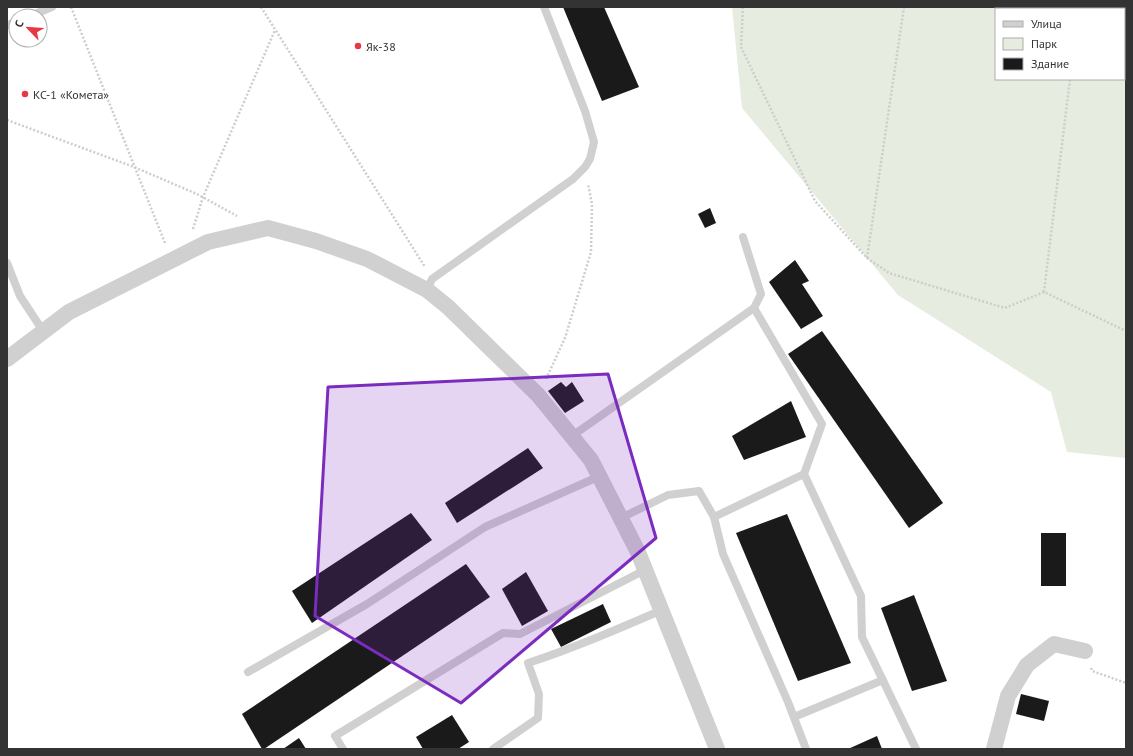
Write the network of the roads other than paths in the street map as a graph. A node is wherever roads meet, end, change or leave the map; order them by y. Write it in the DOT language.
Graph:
graph roads {
  1 [pos="544,7"];
  2 [pos="743,237"];
  3 [pos="7,263"];
  4 [pos="430,285"];
  5 [pos="754,308"];
  6 [pos="43,331"];
  7 [pos="7,359"];
  8 [pos="572,436"];
  9 [pos="804,474"];
  10 [pos="600,476"];
  11 [pos="714,517"];
  12 [pos="621,518"];
  13 [pos="645,570"];
  14 [pos="662,610"];
  15 [pos="1085,651"];
  16 [pos="248,672"];
  17 [pos="883,680"];
  18 [pos="794,717"];
  19 [pos="343,749"];
  20 [pos="493,749"];
  21 [pos="717,749"];
  22 [pos="806,749"];
  23 [pos="916,749"];
  24 [pos="994,749"];
  1 -- 4 [label="lane"];
  2 -- 5 [label="lane"];
  3 -- 6 [label="lane"];
  4 -- 6 [label="street"];
  4 -- 8 [label="street"];
  5 -- 8 [label="lane"];
  5 -- 9 [label="lane"];
  6 -- 7 [label="street"];
  8 -- 10 [label="street"];
  9 -- 11 [label="lane"];
  9 -- 17 [label="lane"];
  10 -- 12 [label="street"];
  10 -- 16 [label="lane"];
  11 -- 12 [label="lane"];
  11 -- 18 [label="lane"];
  12 -- 13 [label="street"];
  13 -- 14 [label="street"];
  13 -- 19 [label="lane"];
  14 -- 20 [label="lane"];
  14 -- 21 [label="street"];
  15 -- 24 [label="street"];
  17 -- 18 [label="lane"];
  17 -- 23 [label="lane"];
  18 -- 22 [label="lane"];
}
